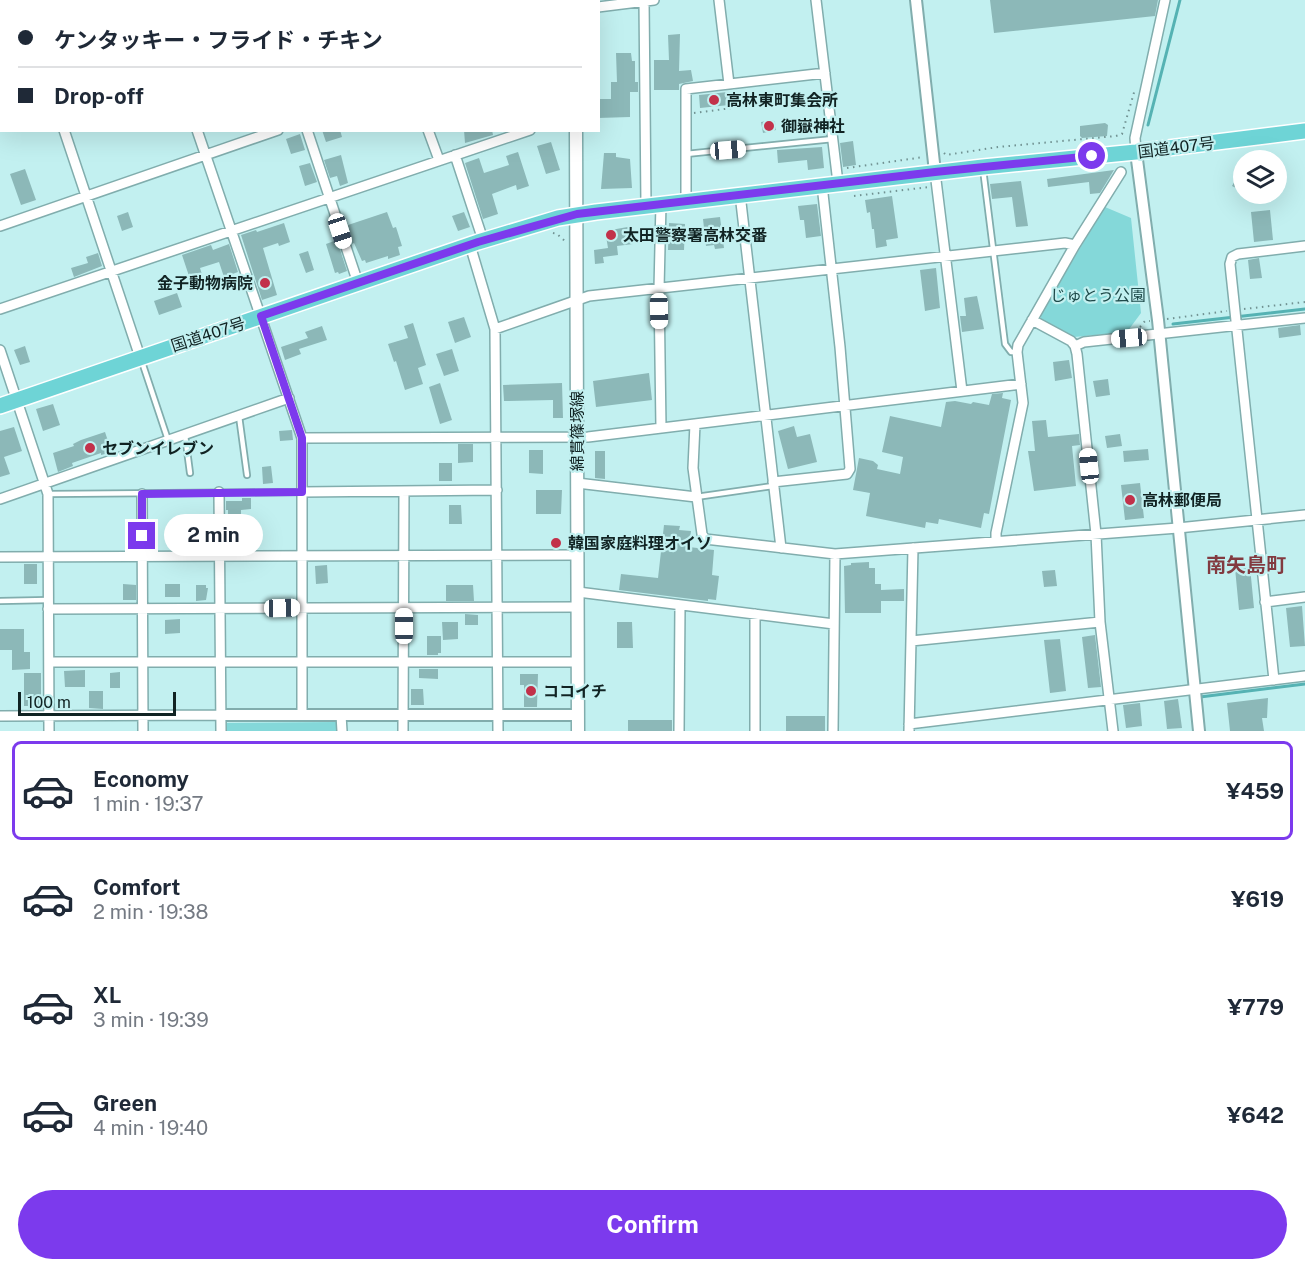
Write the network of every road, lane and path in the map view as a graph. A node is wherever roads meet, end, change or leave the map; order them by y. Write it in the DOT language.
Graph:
graph roads {
  1 [pos="654,0"];
  2 [pos="719,0"];
  3 [pos="816,0"];
  4 [pos="916,0"];
  5 [pos="1165,0"];
  6 [pos="644,1"];
  7 [pos="600,7"];
  8 [pos="825,73"];
  9 [pos="1136,83"];
  10 [pos="729,84"];
  11 [pos="686,121"];
  12 [pos="1305,131"];
  13 [pos="65,132"];
  14 [pos="198,132"];
  15 [pos="272,132"];
  16 [pos="308,132"];
  17 [pos="429,132"];
  18 [pos="576,132"];
  19 [pos="504,134"];
  20 [pos="833,139"];
  21 [pos="1136,152"];
  22 [pos="944,153"];
  23 [pos="686,154"];
  24 [pos="455,155"];
  25 [pos="206,156"];
  26 [pos="925,156"];
  27 [pos="439,160"];
  28 [pos="983,167"];
  29 [pos="844,169"];
  30 [pos="935,172"];
  31 [pos="1121,172"];
  32 [pos="838,183"];
  33 [pos="822,185"];
  34 [pos="930,189"];
  35 [pos="740,194"];
  36 [pos="850,196"];
  37 [pos="329,197"];
  38 [pos="86,198"];
  39 [pos="686,200"];
  40 [pos="653,204"];
  41 [pos="577,214"];
  42 [pos="0,226"];
  43 [pos="231,230"];
  44 [pos="551,233"];
  45 [pos="476,242"];
  46 [pos="1075,244"];
  47 [pos="565,245"];
  48 [pos="1305,246"];
  49 [pos="994,250"];
  50 [pos="944,256"];
  51 [pos="832,269"];
  52 [pos="111,271"];
  53 [pos="751,278"];
  54 [pos="358,283"];
  55 [pos="659,289"];
  56 [pos="578,300"];
  57 [pos="1305,302"];
  58 [pos="0,309"];
  59 [pos="1241,309"];
  60 [pos="1231,311"];
  61 [pos="261,316"];
  62 [pos="1305,318"];
  63 [pos="1158,320"];
  64 [pos="1032,321"];
  65 [pos="1237,326"];
  66 [pos="495,329"];
  67 [pos="1159,335"];
  68 [pos="1129,338"];
  69 [pos="1075,346"];
  70 [pos="0,350"];
  71 [pos="1017,352"];
  72 [pos="140,357"];
  73 [pos="1021,384"];
  74 [pos="962,391"];
  75 [pos="289,398"];
  76 [pos="17,400"];
  77 [pos="0,406"];
  78 [pos="845,406"];
  79 [pos="239,416"];
  80 [pos="766,416"];
  81 [pos="695,424"];
  82 [pos="661,428"];
  83 [pos="185,435"];
  84 [pos="496,436"];
  85 [pos="577,437"];
  86 [pos="302,438"];
  87 [pos="168,441"];
  88 [pos="190,473"];
  89 [pos="247,475"];
  90 [pos="45,483"];
  91 [pos="577,483"];
  92 [pos="773,484"];
  93 [pos="497,490"];
  94 [pos="219,492"];
  95 [pos="302,492"];
  96 [pos="404,492"];
  97 [pos="48,494"];
  98 [pos="142,494"];
  99 [pos="696,497"];
  100 [pos="0,499"];
  101 [pos="1305,515"];
  102 [pos="1257,520"];
  103 [pos="1178,528"];
  104 [pos="1096,534"];
  105 [pos="996,541"];
  106 [pos="781,548"];
  107 [pos="913,548"];
  108 [pos="836,554"];
  109 [pos="404,555"];
  110 [pos="497,555"];
  111 [pos="578,555"];
  112 [pos="143,556"];
  113 [pos="220,556"];
  114 [pos="302,556"];
  115 [pos="0,557"];
  116 [pos="47,557"];
  117 [pos="578,592"];
  118 [pos="1305,597"];
  119 [pos="0,602"];
  120 [pos="1266,602"];
  121 [pos="48,605"];
  122 [pos="680,605"];
  123 [pos="497,607"];
  124 [pos="578,607"];
  125 [pos="141,608"];
  126 [pos="302,608"];
  127 [pos="404,608"];
  128 [pos="221,609"];
  129 [pos="755,614"];
  130 [pos="1100,622"];
  131 [pos="834,624"];
  132 [pos="911,641"];
  133 [pos="498,661"];
  134 [pos="49,662"];
  135 [pos="142,662"];
  136 [pos="222,662"];
  137 [pos="302,662"];
  138 [pos="404,662"];
  139 [pos="578,662"];
  140 [pos="1305,676"];
  141 [pos="1274,680"];
  142 [pos="1194,690"];
  143 [pos="1109,700"];
  144 [pos="221,715"];
  145 [pos="302,715"];
  146 [pos="341,715"];
  147 [pos="578,715"];
  148 [pos="0,716"];
  149 [pos="48,716"];
  150 [pos="142,716"];
  151 [pos="403,716"];
  152 [pos="498,716"];
  153 [pos="909,727"];
  154 [pos="49,731"];
  155 [pos="142,731"];
  156 [pos="221,731"];
  157 [pos="342,731"];
  158 [pos="403,731"];
  159 [pos="498,731"];
  160 [pos="578,731"];
  161 [pos="679,731"];
  162 [pos="754,731"];
  163 [pos="833,731"];
  164 [pos="1113,731"];
  165 [pos="1199,731"];
  1 -- 6 [label="street"];
  2 -- 10 [label="street"];
  3 -- 8 [label="street"];
  4 -- 30 [label="street"];
  5 -- 21 [label="street"];
  6 -- 7 [label="street"];
  6 -- 40 [label="street"];
  8 -- 10 [label="street"];
  8 -- 20 [label="street"];
  9 -- 22 [label="path"];
  10 -- 11 [label="street"];
  10 -- 11 [label="path"];
  11 -- 23 [label="street"];
  12 -- 21 [label="highway, 国道407号"];
  13 -- 38 [label="street"];
  14 -- 25 [label="street"];
  15 -- 25 [label="street"];
  16 -- 37 [label="street"];
  17 -- 27 [label="street"];
  18 -- 41 [label="main road, 綿貫篠塚線"];
  19 -- 24 [label="street"];
  20 -- 23 [label="lane"];
  20 -- 32 [label="street"];
  21 -- 28 [label="highway, 国道407号"];
  21 -- 63 [label="street"];
  23 -- 39 [label="street"];
  24 -- 27 [label="street"];
  24 -- 45 [label="street"];
  25 -- 38 [label="street"];
  25 -- 43 [label="street"];
  26 -- 29 [label="path"];
  27 -- 37 [label="street"];
  28 -- 30 [label="highway, 国道407号"];
  28 -- 49 [label="lane"];
  30 -- 32 [label="highway, 国道407号"];
  30 -- 50 [label="street"];
  31 -- 46 [label="street"];
  32 -- 33 [label="highway, 国道407号"];
  33 -- 35 [label="highway, 国道407号"];
  33 -- 51 [label="street"];
  34 -- 36 [label="path"];
  35 -- 39 [label="highway, 国道407号"];
  35 -- 53 [label="street"];
  37 -- 43 [label="street"];
  37 -- 54 [label="street"];
  38 -- 42 [label="street"];
  38 -- 52 [label="street"];
  39 -- 40 [label="highway, 国道407号"];
  40 -- 41 [label="highway, 国道407号"];
  40 -- 55 [label="street"];
  41 -- 45 [label="highway, 国道407号"];
  41 -- 56 [label="main road, 綿貫篠塚線"];
  43 -- 52 [label="street"];
  43 -- 61 [label="street"];
  44 -- 47 [label="path"];
  45 -- 54 [label="highway, 国道407号"];
  45 -- 66 [label="street"];
  46 -- 49 [label="street"];
  46 -- 64 [label="street"];
  48 -- 65 [label="street"];
  49 -- 50 [label="street"];
  49 -- 71 [label="lane"];
  50 -- 51 [label="street"];
  50 -- 74 [label="street"];
  51 -- 53 [label="street"];
  51 -- 78 [label="street"];
  52 -- 58 [label="street"];
  52 -- 72 [label="street"];
  53 -- 55 [label="street"];
  53 -- 80 [label="street"];
  54 -- 61 [label="highway, 国道407号"];
  55 -- 56 [label="street"];
  55 -- 82 [label="street"];
  56 -- 66 [label="street"];
  56 -- 85 [label="main road, 綿貫篠塚線"];
  57 -- 59 [label="path"];
  60 -- 63 [label="path"];
  61 -- 72 [label="highway, 国道407号"];
  61 -- 75 [label="street"];
  62 -- 65 [label="street"];
  63 -- 67 [label="street"];
  63 -- 68 [label="path"];
  64 -- 69 [label="street"];
  64 -- 71 [label="street"];
  65 -- 67 [label="street"];
  65 -- 102 [label="street"];
  66 -- 84 [label="street"];
  67 -- 68 [label="street"];
  67 -- 103 [label="street"];
  68 -- 69 [label="street"];
  69 -- 104 [label="street"];
  70 -- 76 [label="street"];
  71 -- 73 [label="street"];
  72 -- 76 [label="highway, 国道407号"];
  72 -- 87 [label="lane"];
  73 -- 74 [label="street"];
  73 -- 105 [label="street"];
  74 -- 78 [label="street"];
  75 -- 79 [label="street"];
  75 -- 86 [label="street"];
  76 -- 77 [label="highway, 国道407号"];
  76 -- 90 [label="street"];
  78 -- 80 [label="street"];
  78 -- 92 [label="street"];
  79 -- 83 [label="street"];
  79 -- 89 [label="lane"];
  80 -- 81 [label="street"];
  80 -- 92 [label="street"];
  81 -- 82 [label="street"];
  81 -- 99 [label="street"];
  82 -- 85 [label="street"];
  83 -- 87 [label="street"];
  83 -- 88 [label="lane"];
  84 -- 85 [label="street"];
  84 -- 86 [label="street"];
  84 -- 93 [label="street"];
  85 -- 91 [label="main road, 綿貫篠塚線"];
  86 -- 95 [label="street"];
  87 -- 90 [label="street"];
  90 -- 97 [label="street"];
  90 -- 100 [label="street"];
  91 -- 99 [label="street"];
  91 -- 111 [label="main road, 綿貫篠塚線"];
  92 -- 99 [label="lane"];
  92 -- 106 [label="street"];
  93 -- 96 [label="street"];
  93 -- 110 [label="street"];
  94 -- 95 [label="lane"];
  94 -- 98 [label="lane"];
  94 -- 113 [label="street"];
  95 -- 96 [label="street"];
  95 -- 114 [label="street"];
  96 -- 109 [label="street"];
  97 -- 98 [label="lane"];
  97 -- 116 [label="street"];
  98 -- 112 [label="street"];
  99 -- 106 [label="street"];
  101 -- 102 [label="street"];
  102 -- 103 [label="street"];
  102 -- 120 [label="street"];
  103 -- 104 [label="street"];
  103 -- 142 [label="street"];
  104 -- 105 [label="street"];
  104 -- 130 [label="street"];
  105 -- 107 [label="street"];
  106 -- 108 [label="street"];
  107 -- 108 [label="street"];
  107 -- 132 [label="street"];
  108 -- 131 [label="street"];
  109 -- 110 [label="street"];
  109 -- 114 [label="street"];
  109 -- 127 [label="street"];
  110 -- 111 [label="street"];
  110 -- 123 [label="street"];
  111 -- 117 [label="main road, 綿貫篠塚線"];
  112 -- 113 [label="street"];
  112 -- 116 [label="street"];
  112 -- 125 [label="street"];
  113 -- 114 [label="street"];
  113 -- 128 [label="street"];
  114 -- 126 [label="street"];
  115 -- 116 [label="street"];
  116 -- 121 [label="street"];
  117 -- 122 [label="street"];
  117 -- 124 [label="main road, 綿貫篠塚線"];
  118 -- 120 [label="street"];
  119 -- 121 [label="lane"];
  120 -- 141 [label="street"];
  121 -- 125 [label="street"];
  121 -- 134 [label="street"];
  122 -- 129 [label="street"];
  122 -- 161 [label="street"];
  123 -- 124 [label="street"];
  123 -- 127 [label="street"];
  123 -- 133 [label="street"];
  124 -- 139 [label="main road, 綿貫篠塚線"];
  125 -- 128 [label="street"];
  125 -- 135 [label="street"];
  126 -- 127 [label="street"];
  126 -- 128 [label="street"];
  126 -- 137 [label="street"];
  127 -- 138 [label="street"];
  128 -- 136 [label="street"];
  129 -- 131 [label="street"];
  129 -- 162 [label="street"];
  130 -- 132 [label="street"];
  130 -- 143 [label="street"];
  131 -- 163 [label="street"];
  132 -- 153 [label="street"];
  133 -- 138 [label="street"];
  133 -- 139 [label="street"];
  133 -- 152 [label="street"];
  134 -- 135 [label="street"];
  134 -- 149 [label="street"];
  135 -- 136 [label="street"];
  135 -- 150 [label="street"];
  136 -- 137 [label="street"];
  136 -- 144 [label="street"];
  137 -- 138 [label="street"];
  137 -- 145 [label="street"];
  138 -- 151 [label="street"];
  139 -- 147 [label="main road, 綿貫篠塚線"];
  140 -- 141 [label="street"];
  141 -- 142 [label="street"];
  142 -- 143 [label="street"];
  142 -- 165 [label="street"];
  143 -- 153 [label="street"];
  143 -- 164 [label="street"];
  144 -- 145 [label="street"];
  144 -- 150 [label="street"];
  144 -- 156 [label="street"];
  145 -- 146 [label="street"];
  146 -- 151 [label="street"];
  146 -- 157 [label="street"];
  147 -- 152 [label="street"];
  147 -- 160 [label="main road, 綿貫篠塚線"];
  148 -- 149 [label="street"];
  149 -- 150 [label="street"];
  149 -- 154 [label="street"];
  150 -- 155 [label="street"];
  151 -- 152 [label="street"];
  151 -- 158 [label="street"];
  152 -- 159 [label="street"];
}
